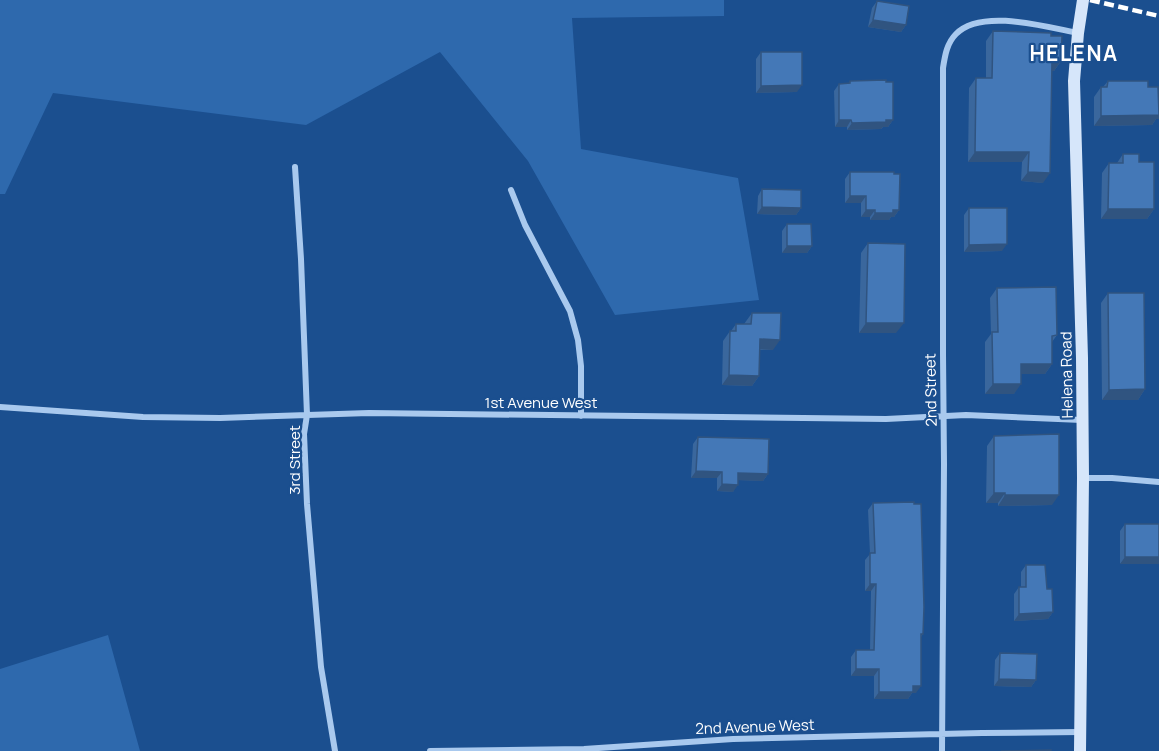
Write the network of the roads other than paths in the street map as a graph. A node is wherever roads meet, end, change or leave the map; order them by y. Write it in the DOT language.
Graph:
graph roads {
  1 [pos="1083,0"];
  2 [pos="1078,33"];
  3 [pos="294,167"];
  4 [pos="511,190"];
  5 [pos="0,407"];
  6 [pos="307,415"];
  7 [pos="581,416"];
  8 [pos="944,417"];
  9 [pos="1083,420"];
  10 [pos="1083,478"];
  11 [pos="1159,482"];
  12 [pos="1081,732"];
  13 [pos="942,735"];
  14 [pos="668,742"];
  15 [pos="335,751"];
  16 [pos="430,751"];
  17 [pos="668,751"];
  18 [pos="942,751"];
  19 [pos="1080,751"];
  1 -- 2 [label="main road, Helena Road"];
  2 -- 8 [label="street, 2nd Street"];
  2 -- 9 [label="main road, Helena Road"];
  3 -- 6 [label="street, 3rd Street"];
  4 -- 7 [label="street"];
  5 -- 6 [label="street, 1st Avenue West"];
  6 -- 7 [label="street, 1st Avenue West"];
  6 -- 15 [label="street, 3rd Street"];
  7 -- 8 [label="street, 1st Avenue West"];
  8 -- 9 [label="street, 1st Avenue West"];
  8 -- 13 [label="street, 2nd Street"];
  9 -- 10 [label="main road, Helena Road"];
  10 -- 11 [label="street"];
  10 -- 12 [label="main road, Helena Road"];
  12 -- 13 [label="street, 2nd Avenue West"];
  12 -- 19 [label="main road, Helena Road"];
  13 -- 14 [label="street, 2nd Avenue West"];
  13 -- 18 [label="street, 2nd Street"];
  14 -- 16 [label="street, 2nd Avenue West"];
  14 -- 17 [label="street"];
}
